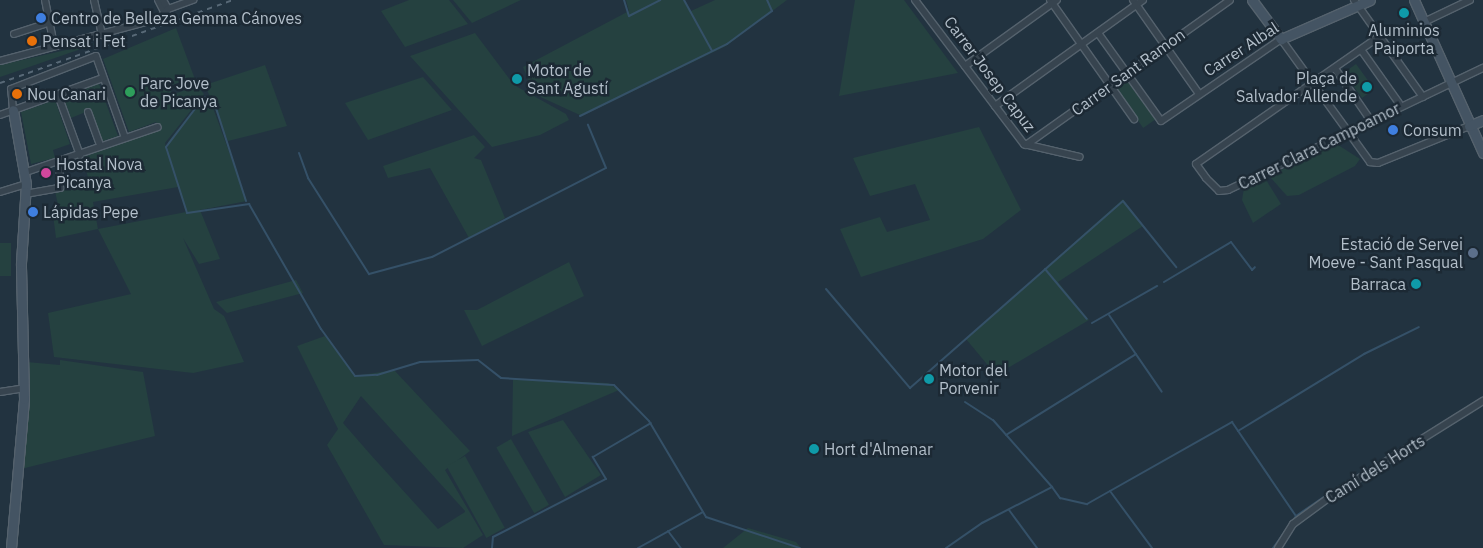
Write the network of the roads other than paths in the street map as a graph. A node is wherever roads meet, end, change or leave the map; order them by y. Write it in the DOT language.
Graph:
graph roads {
  1 [pos="45,0"];
  2 [pos="94,0"];
  3 [pos="158,0"];
  4 [pos="163,0"];
  5 [pos="193,0"];
  6 [pos="915,0"];
  7 [pos="1143,0"];
  8 [pos="1230,0"];
  9 [pos="1252,0"];
  10 [pos="1370,0"];
  11 [pos="1414,0"];
  12 [pos="1470,0"];
  13 [pos="1053,1"];
  14 [pos="1135,2"];
  15 [pos="1356,3"];
  16 [pos="166,12"];
  17 [pos="50,22"];
  18 [pos="1424,22"];
  19 [pos="1098,33"];
  20 [pos="14,34"];
  21 [pos="102,35"];
  22 [pos="1380,36"];
  23 [pos="1281,39"];
  24 [pos="54,45"];
  25 [pos="1081,45"];
  26 [pos="1165,46"];
  27 [pos="1362,52"];
  28 [pos="0,61"];
  29 [pos="965,66"];
  30 [pos="1483,68"];
  31 [pos="1336,70"];
  32 [pos="1127,73"];
  33 [pos="103,78"];
  34 [pos="1312,83"];
  35 [pos="1450,84"];
  36 [pos="1110,85"];
  37 [pos="58,94"];
  38 [pos="1199,94"];
  39 [pos="1423,97"];
  40 [pos="1399,104"];
  41 [pos="996,106"];
  42 [pos="13,110"];
  43 [pos="88,112"];
  44 [pos="0,116"];
  45 [pos="1369,118"];
  46 [pos="1134,119"];
  47 [pos="1483,120"];
  48 [pos="1469,126"];
  49 [pos="158,127"];
  50 [pos="1346,133"];
  51 [pos="125,138"];
  52 [pos="99,144"];
  53 [pos="1026,145"];
  54 [pos="1483,153"];
  55 [pos="80,155"];
  56 [pos="1080,157"];
  57 [pos="58,162"];
  58 [pos="26,172"];
  59 [pos="26,184"];
  60 [pos="0,192"];
  61 [pos="25,194"];
  62 [pos="25,388"];
  63 [pos="0,392"];
  64 [pos="1483,401"];
  65 [pos="11,548"];
  66 [pos="1278,548"];
  1 -- 17 [label="street"];
  2 -- 21 [label="street"];
  3 -- 16 [label="street"];
  4 -- 16 [label="street"];
  5 -- 16 [label="street"];
  6 -- 29 [label="street, Carrer Josep Capuz"];
  7 -- 14 [label="street"];
  8 -- 26 [label="street, Carrer Sant Ramon"];
  9 -- 23 [label="street"];
  10 -- 15 [label="street, Carrer Albal"];
  11 -- 18 [label="street"];
  12 -- 18 [label="street"];
  13 -- 25 [label="street"];
  13 -- 29 [label="street"];
  14 -- 19 [label="street"];
  14 -- 26 [label="street"];
  15 -- 22 [label="street"];
  15 -- 23 [label="street, Carrer Albal"];
  16 -- 21 [label="street"];
  17 -- 20 [label="street"];
  17 -- 24 [label="street"];
  18 -- 35 [label="street"];
  19 -- 25 [label="street"];
  19 -- 32 [label="street"];
  21 -- 24 [label="street"];
  22 -- 34 [label="street"];
  22 -- 39 [label="street"];
  23 -- 34 [label="street"];
  23 -- 38 [label="street, Carrer Albal"];
  24 -- 28 [label="street"];
  25 -- 36 [label="street"];
  25 -- 41 [label="street"];
  26 -- 32 [label="street, Carrer Sant Ramon"];
  26 -- 38 [label="street"];
  27 -- 40 [label="street"];
  29 -- 41 [label="street, Carrer Josep Capuz"];
  30 -- 35 [label="street, Carrer Clara Campoamor"];
  31 -- 45 [label="street"];
  32 -- 36 [label="street, Carrer Sant Ramon"];
  32 -- 38 [label="street, Carrer Albal"];
  33 -- 37 [label="street"];
  33 -- 42 [label="street"];
  33 -- 51 [label="street"];
  34 -- 50 [label="street"];
  34 -- 50 [label="street, Carrer Clara Campoamor"];
  35 -- 39 [label="street, Carrer Clara Campoamor"];
  35 -- 48 [label="street"];
  36 -- 46 [label="street"];
  36 -- 53 [label="street, Carrer Sant Ramon"];
  37 -- 42 [label="street"];
  37 -- 55 [label="street"];
  39 -- 50 [label="street, Carrer Clara Campoamor"];
  41 -- 53 [label="street, Carrer Josep Capuz"];
  42 -- 44 [label="street"];
  42 -- 58 [label="street"];
  43 -- 52 [label="street"];
  47 -- 48 [label="street"];
  48 -- 50 [label="street"];
  48 -- 54 [label="street"];
  49 -- 51 [label="street"];
  51 -- 55 [label="street"];
  53 -- 56 [label="street, Carrer Josep Capuz"];
  55 -- 57 [label="street"];
  57 -- 58 [label="street"];
  57 -- 61 [label="street"];
  58 -- 59 [label="street"];
  59 -- 60 [label="street"];
  59 -- 61 [label="street"];
  61 -- 62 [label="street"];
  62 -- 63 [label="street"];
  62 -- 65 [label="street"];
  64 -- 66 [label="street, Camí dels Horts"];
}
